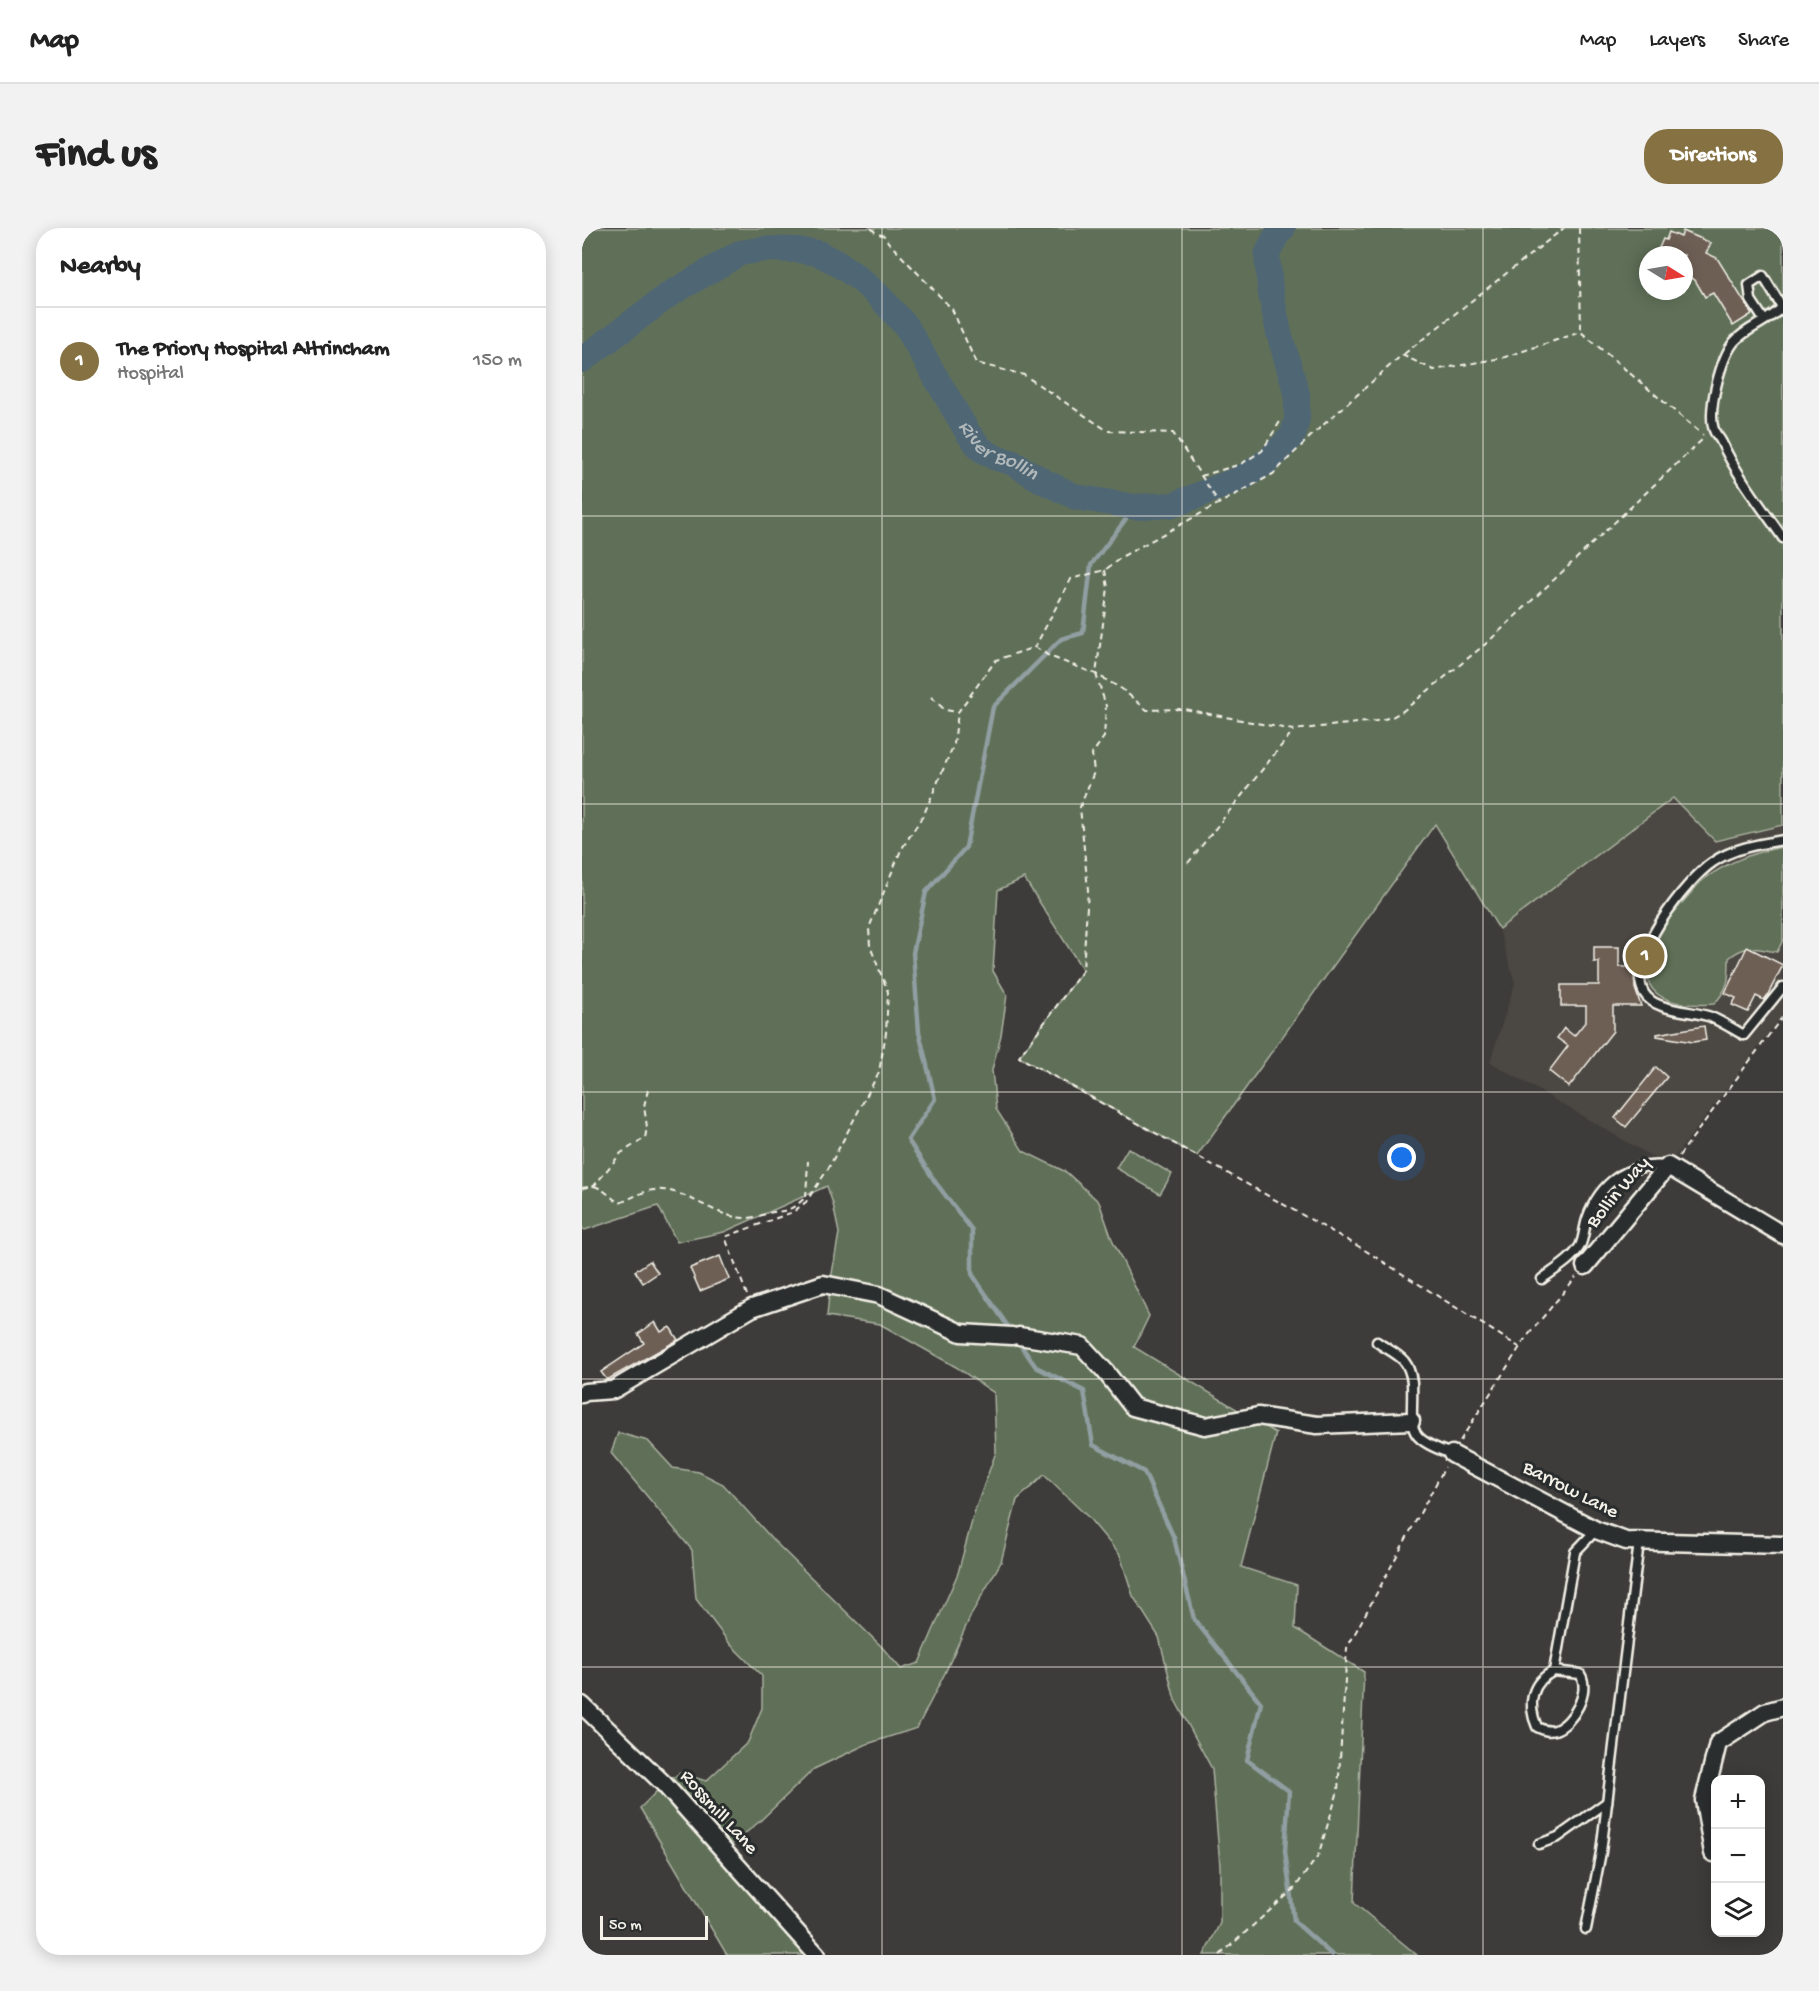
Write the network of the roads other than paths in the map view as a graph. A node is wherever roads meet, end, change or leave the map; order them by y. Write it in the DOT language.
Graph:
graph roads {
  1 [pos="1764,320"];
  2 [pos="1783,538"];
  3 [pos="1783,840"];
  4 [pos="1783,987"];
  5 [pos="1669,1167"];
  6 [pos="1783,1235"];
  7 [pos="1585,1266"];
  8 [pos="1542,1280"];
  9 [pos="1377,1342"];
  10 [pos="582,1394"];
  11 [pos="1411,1421"];
  12 [pos="1452,1454"];
  13 [pos="1596,1530"];
  14 [pos="1639,1542"];
  15 [pos="1783,1545"];
  16 [pos="1554,1671"];
  17 [pos="582,1705"];
  18 [pos="1783,1707"];
  19 [pos="1607,1802"];
  20 [pos="1711,1841"];
  21 [pos="1539,1844"];
  22 [pos="1586,1929"];
  23 [pos="817,1955"];
  1 -- 1 [label="lane"];
  1 -- 2 [label="lane"];
  3 -- 4 [label="lane"];
  5 -- 6 [label="street, Bollin Way"];
  5 -- 7 [label="street, Bollin Way"];
  5 -- 8 [label="lane"];
  9 -- 11 [label="lane"];
  10 -- 11 [label="street"];
  11 -- 12 [label="lane"];
  12 -- 13 [label="street, Barrow Lane"];
  13 -- 14 [label="street, Barrow Lane"];
  13 -- 16 [label="lane"];
  14 -- 15 [label="street, Barrow Lane"];
  14 -- 19 [label="lane"];
  16 -- 16 [label="lane"];
  17 -- 23 [label="street, Rossmill Lane"];
  18 -- 20 [label="street"];
  19 -- 21 [label="lane"];
  19 -- 22 [label="lane"];
}
